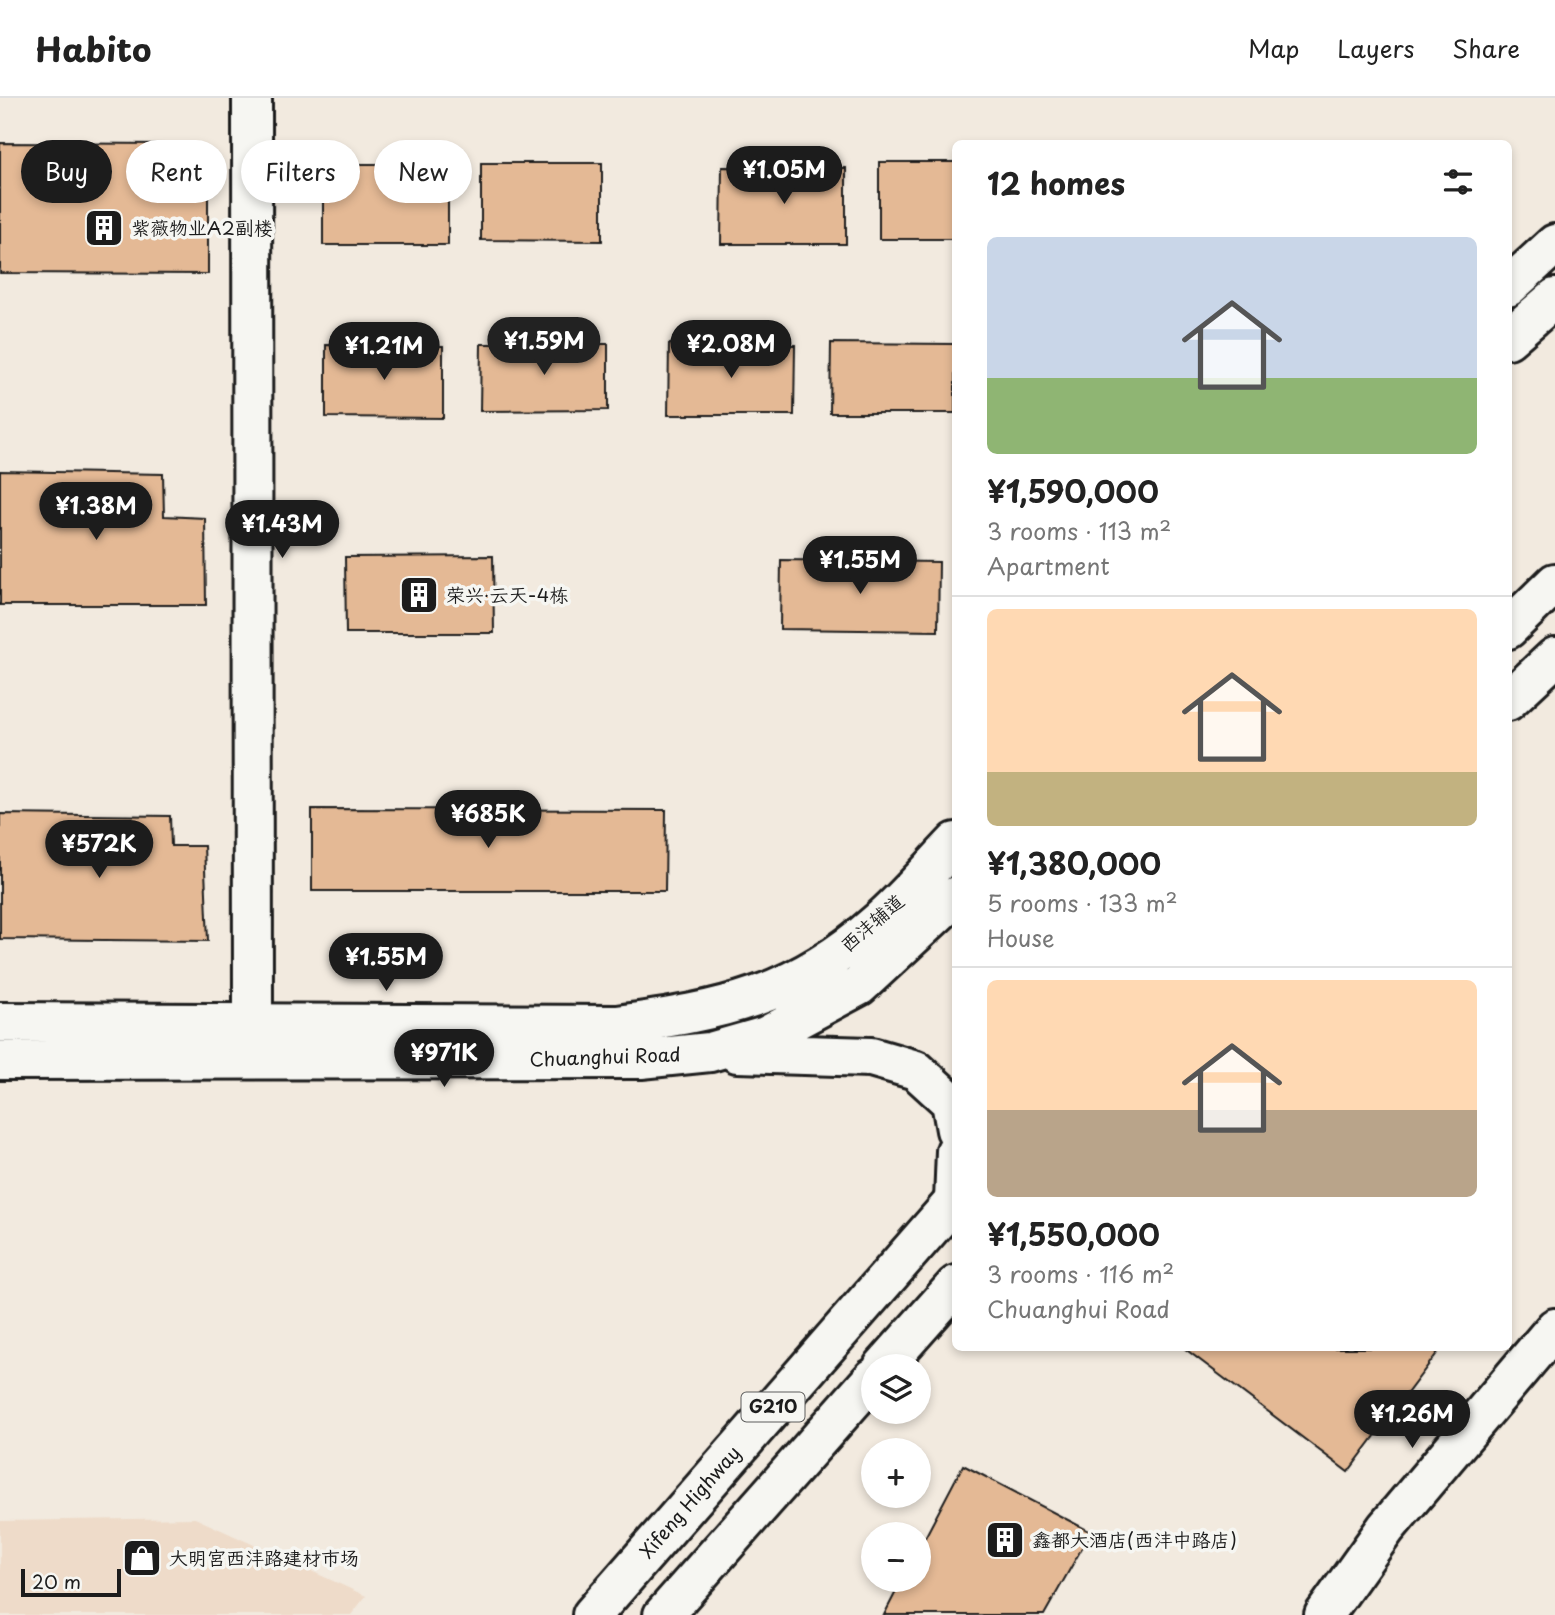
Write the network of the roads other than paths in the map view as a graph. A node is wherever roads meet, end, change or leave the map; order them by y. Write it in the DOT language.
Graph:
graph roads {
  1 [pos="252,98"];
  2 [pos="1555,244"];
  3 [pos="1512,283"];
  4 [pos="1555,298"];
  5 [pos="1512,336"];
  6 [pos="1555,583"];
  7 [pos="1512,625"];
  8 [pos="1555,657"];
  9 [pos="1512,697"];
  10 [pos="952,846"];
  11 [pos="952,911"];
  12 [pos="859,986"];
  13 [pos="777,990"];
  14 [pos="253,1021"];
  15 [pos="0,1022"];
  16 [pos="710,1052"];
  17 [pos="0,1060"];
  18 [pos="952,1108"];
  19 [pos="952,1203"];
  20 [pos="952,1289"];
  21 [pos="1555,1328"];
  22 [pos="894,1354"];
  23 [pos="1555,1366"];
  24 [pos="861,1392"];
  25 [pos="592,1615"];
  26 [pos="663,1615"];
  27 [pos="1324,1615"];
  28 [pos="1354,1615"];
  1 -- 14 [label="main road"];
  2 -- 3 [label="main road"];
  4 -- 5 [label="main road"];
  6 -- 7 [label="main road"];
  8 -- 9 [label="main road"];
  10 -- 13 [label="main road, 西沣辅道"];
  11 -- 12 [label="main road, 西沣辅道"];
  12 -- 16 [label="main road, Chuanghui Road"];
  13 -- 14 [label="main road, Chuanghui Road"];
  14 -- 15 [label="main road, Chuanghui Road"];
  16 -- 17 [label="main road, Chuanghui Road"];
  16 -- 18 [label="main road"];
  19 -- 25 [label="main road, Xifeng Highway / G210"];
  20 -- 22 [label="main road"];
  21 -- 27 [label="main road"];
  23 -- 28 [label="main road"];
  24 -- 26 [label="main road, G210"];
}
